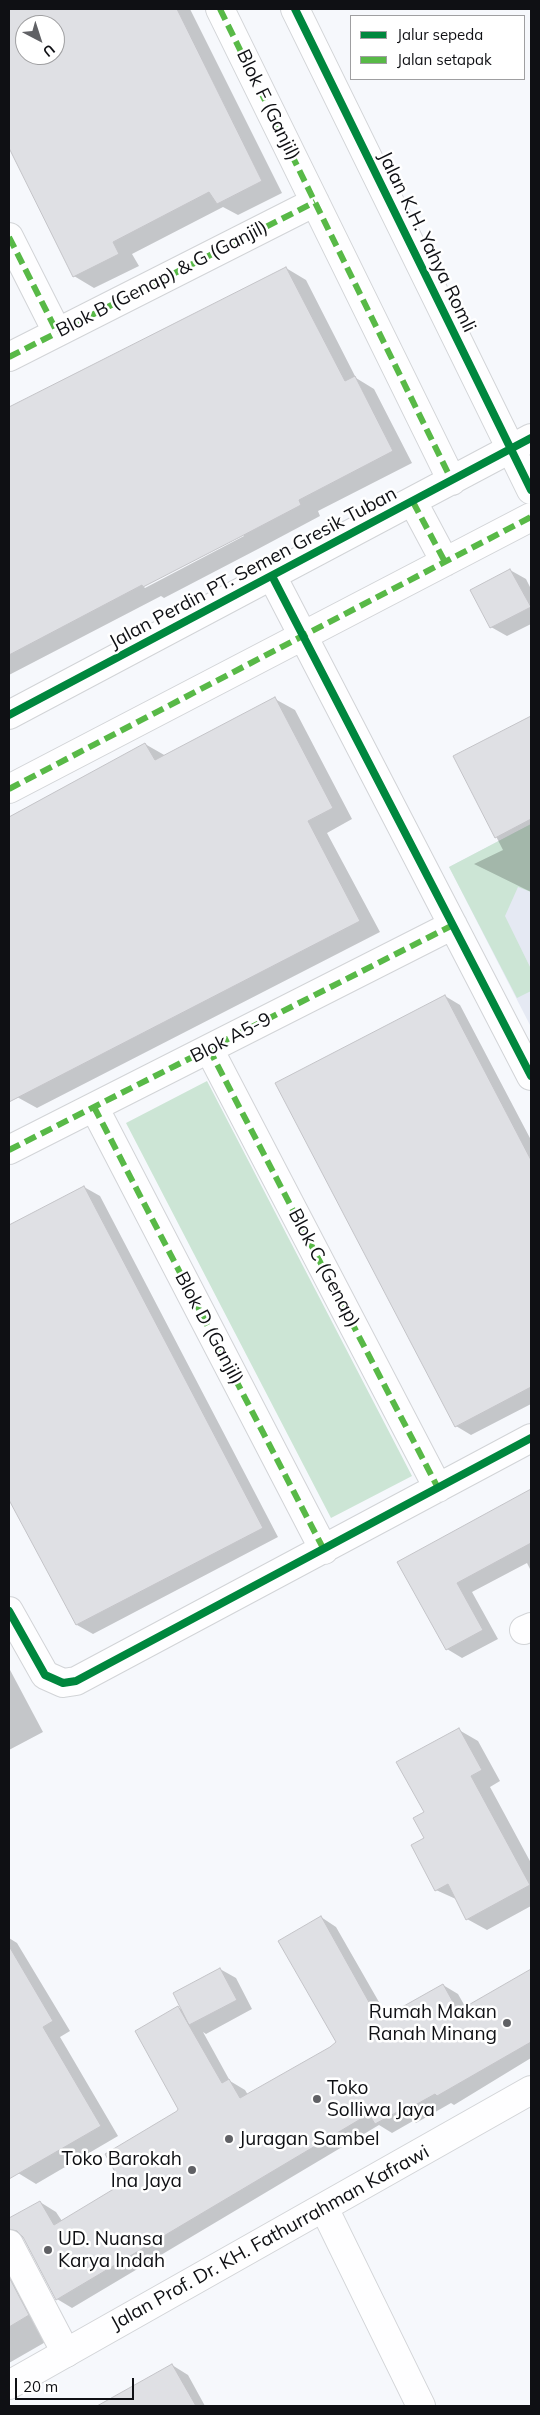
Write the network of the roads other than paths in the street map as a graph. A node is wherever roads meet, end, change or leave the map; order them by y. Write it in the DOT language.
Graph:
graph roads {
  1 [pos="220,9"];
  2 [pos="294,9"];
  3 [pos="315,202"];
  4 [pos="9,237"];
  5 [pos="57,332"];
  6 [pos="9,356"];
  7 [pos="521,444"];
  8 [pos="452,481"];
  9 [pos="531,490"];
  10 [pos="413,502"];
  11 [pos="531,517"];
  12 [pos="445,562"];
  13 [pos="272,576"];
  14 [pos="303,636"];
  15 [pos="9,714"];
  16 [pos="9,789"];
  17 [pos="453,925"];
  18 [pos="209,1049"];
  19 [pos="531,1076"];
  20 [pos="94,1107"];
  21 [pos="9,1150"];
  22 [pos="531,1438"];
  23 [pos="438,1488"];
  24 [pos="324,1550"];
  25 [pos="9,1611"];
  26 [pos="531,2090"];
  27 [pos="324,2208"];
  28 [pos="9,2244"];
  29 [pos="66,2353"];
  30 [pos="9,2385"];
  31 [pos="421,2406"];
  1 -- 3 [label="street, Blok F (Ganjil)"];
  2 -- 7 [label="street, Jalan K.H. Yahya Romli"];
  3 -- 5 [label="street, Blok B (Genap) & G (Ganjil)"];
  3 -- 8 [label="street, Blok F (Ganjil)"];
  4 -- 5 [label="street"];
  5 -- 6 [label="street, Blok B (Genap) & G (Ganjil)"];
  7 -- 8 [label="street, Jalan Perdin PT. Semen Gresik Tuban"];
  7 -- 9 [label="street, Jalan K.H. Yahya Romli"];
  8 -- 10 [label="street, Jalan Perdin PT. Semen Gresik Tuban"];
  10 -- 12 [label="street"];
  10 -- 13 [label="street, Jalan Perdin PT. Semen Gresik Tuban"];
  11 -- 12 [label="street"];
  12 -- 14 [label="street"];
  13 -- 14 [label="street"];
  13 -- 15 [label="street, Jalan Perdin PT. Semen Gresik Tuban"];
  14 -- 16 [label="street"];
  14 -- 17 [label="street"];
  17 -- 18 [label="street, Blok A5-9"];
  17 -- 19 [label="street"];
  18 -- 20 [label="street, Blok A5-9"];
  18 -- 23 [label="street, Blok C (Genap)"];
  20 -- 21 [label="street, Blok A5-9"];
  20 -- 24 [label="street, Blok D (Ganjil)"];
  22 -- 23 [label="street"];
  23 -- 24 [label="street"];
  24 -- 25 [label="street"];
  26 -- 27 [label="street, Jalan Prof. Dr. KH. Fathurrahman Kafrawi"];
  27 -- 29 [label="street, Jalan Prof. Dr. KH. Fathurrahman Kafrawi"];
  27 -- 31 [label="street"];
  28 -- 29 [label="street"];
  29 -- 30 [label="street, Jalan Prof. Dr. KH. Fathurrahman Kafrawi"];
}
